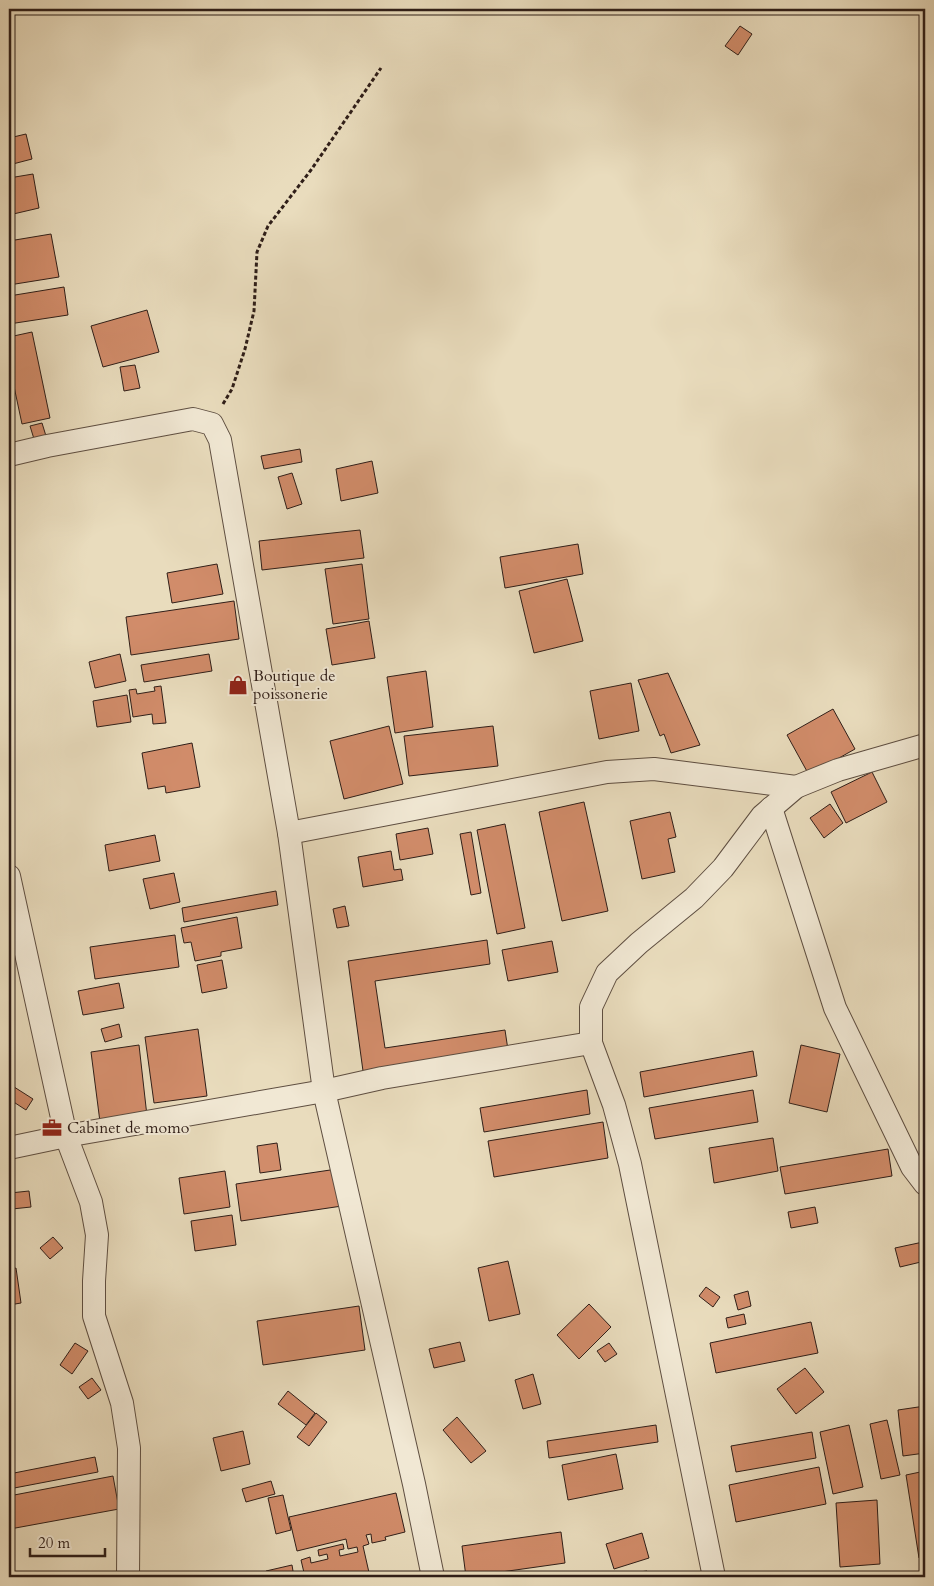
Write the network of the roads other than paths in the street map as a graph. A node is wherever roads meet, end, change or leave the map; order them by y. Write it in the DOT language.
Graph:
graph roads {
  1 [pos="9,455"];
  2 [pos="925,745"];
  3 [pos="796,787"];
  4 [pos="771,808"];
  5 [pos="289,833"];
  6 [pos="9,876"];
  7 [pos="590,1043"];
  8 [pos="324,1091"];
  9 [pos="66,1136"];
  10 [pos="9,1148"];
  11 [pos="925,1184"];
  12 [pos="128,1577"];
  13 [pos="433,1577"];
  14 [pos="714,1577"];
  1 -- 5 [label="street"];
  2 -- 3 [label="street"];
  3 -- 4 [label="street"];
  3 -- 5 [label="street"];
  4 -- 7 [label="street"];
  4 -- 11 [label="street"];
  5 -- 8 [label="street"];
  6 -- 9 [label="street"];
  7 -- 8 [label="street"];
  7 -- 14 [label="street"];
  8 -- 9 [label="street"];
  8 -- 13 [label="street"];
  9 -- 10 [label="street"];
  9 -- 12 [label="street"];
}
